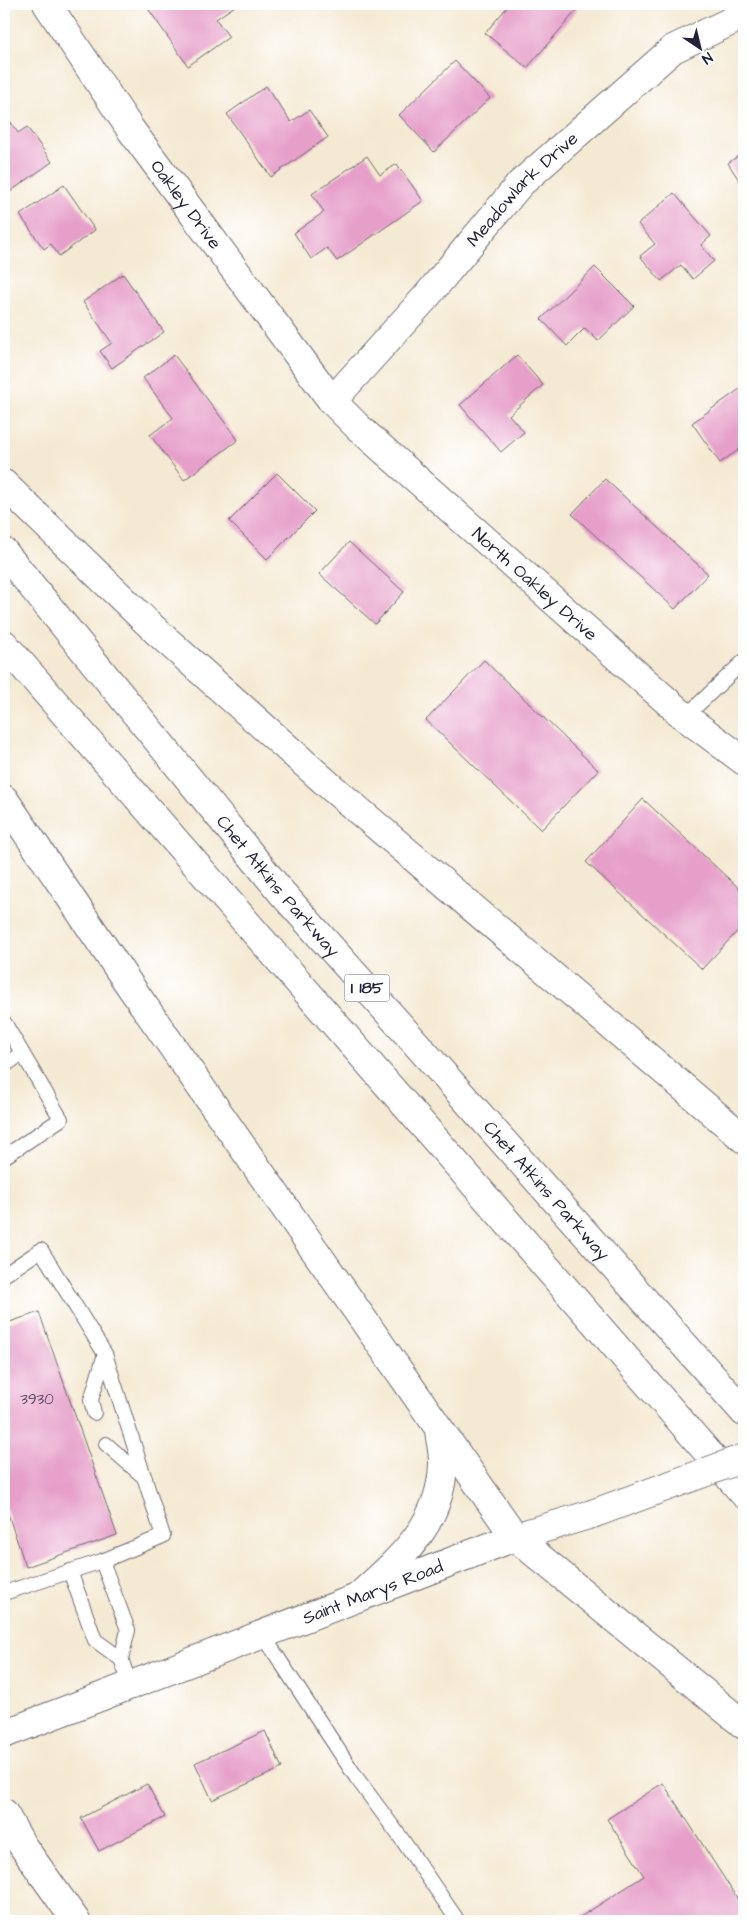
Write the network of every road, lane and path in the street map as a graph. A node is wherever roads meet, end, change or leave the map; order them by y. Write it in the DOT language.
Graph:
graph roads {
  1 [pos="47,4"];
  2 [pos="744,15"];
  3 [pos="332,400"];
  4 [pos="4,484"];
  5 [pos="4,552"];
  6 [pos="4,644"];
  7 [pos="744,661"];
  8 [pos="685,717"];
  9 [pos="744,761"];
  10 [pos="4,799"];
  11 [pos="4,1022"];
  12 [pos="22,1053"];
  13 [pos="4,1066"];
  14 [pos="744,1139"];
  15 [pos="4,1157"];
  16 [pos="4,1275"];
  17 [pos="105,1354"];
  18 [pos="744,1412"];
  19 [pos="94,1413"];
  20 [pos="439,1428"];
  21 [pos="106,1444"];
  22 [pos="744,1458"];
  23 [pos="145,1478"];
  24 [pos="744,1494"];
  25 [pos="515,1537"];
  26 [pos="102,1561"];
  27 [pos="70,1571"];
  28 [pos="4,1593"];
  29 [pos="358,1597"];
  30 [pos="263,1635"];
  31 [pos="121,1659"];
  32 [pos="130,1684"];
  33 [pos="744,1725"];
  34 [pos="4,1734"];
  35 [pos="4,1814"];
  36 [pos="76,1921"];
  37 [pos="458,1921"];
  1 -- 3 [label="main road, Oakley Drive"];
  2 -- 3 [label="main road, Meadowlark Drive"];
  3 -- 8 [label="main road, North Oakley Drive"];
  4 -- 14 [label="main road"];
  5 -- 18 [label="main road, Chet Atkins Parkway / I 185"];
  6 -- 24 [label="main road, I 185"];
  7 -- 8 [label="lane"];
  8 -- 9 [label="main road, North Oakley Drive"];
  10 -- 20 [label="main road"];
  11 -- 12 [label="lane"];
  12 -- 13 [label="lane"];
  12 -- 15 [label="lane"];
  16 -- 17 [label="lane"];
  17 -- 19 [label="lane"];
  17 -- 23 [label="lane"];
  20 -- 25 [label="main road"];
  20 -- 29 [label="main road"];
  21 -- 23 [label="lane"];
  22 -- 25 [label="main road, Saint Marys Road, bridge"];
  23 -- 26 [label="lane"];
  25 -- 29 [label="main road, Saint Marys Road"];
  25 -- 33 [label="main road"];
  26 -- 27 [label="lane"];
  26 -- 31 [label="lane"];
  27 -- 28 [label="lane"];
  27 -- 31 [label="lane"];
  29 -- 30 [label="main road, Saint Marys Road"];
  30 -- 32 [label="main road, Saint Marys Road"];
  30 -- 37 [label="lane"];
  31 -- 32 [label="lane"];
  32 -- 34 [label="main road, Saint Marys Road"];
  35 -- 36 [label="main road"];
}
